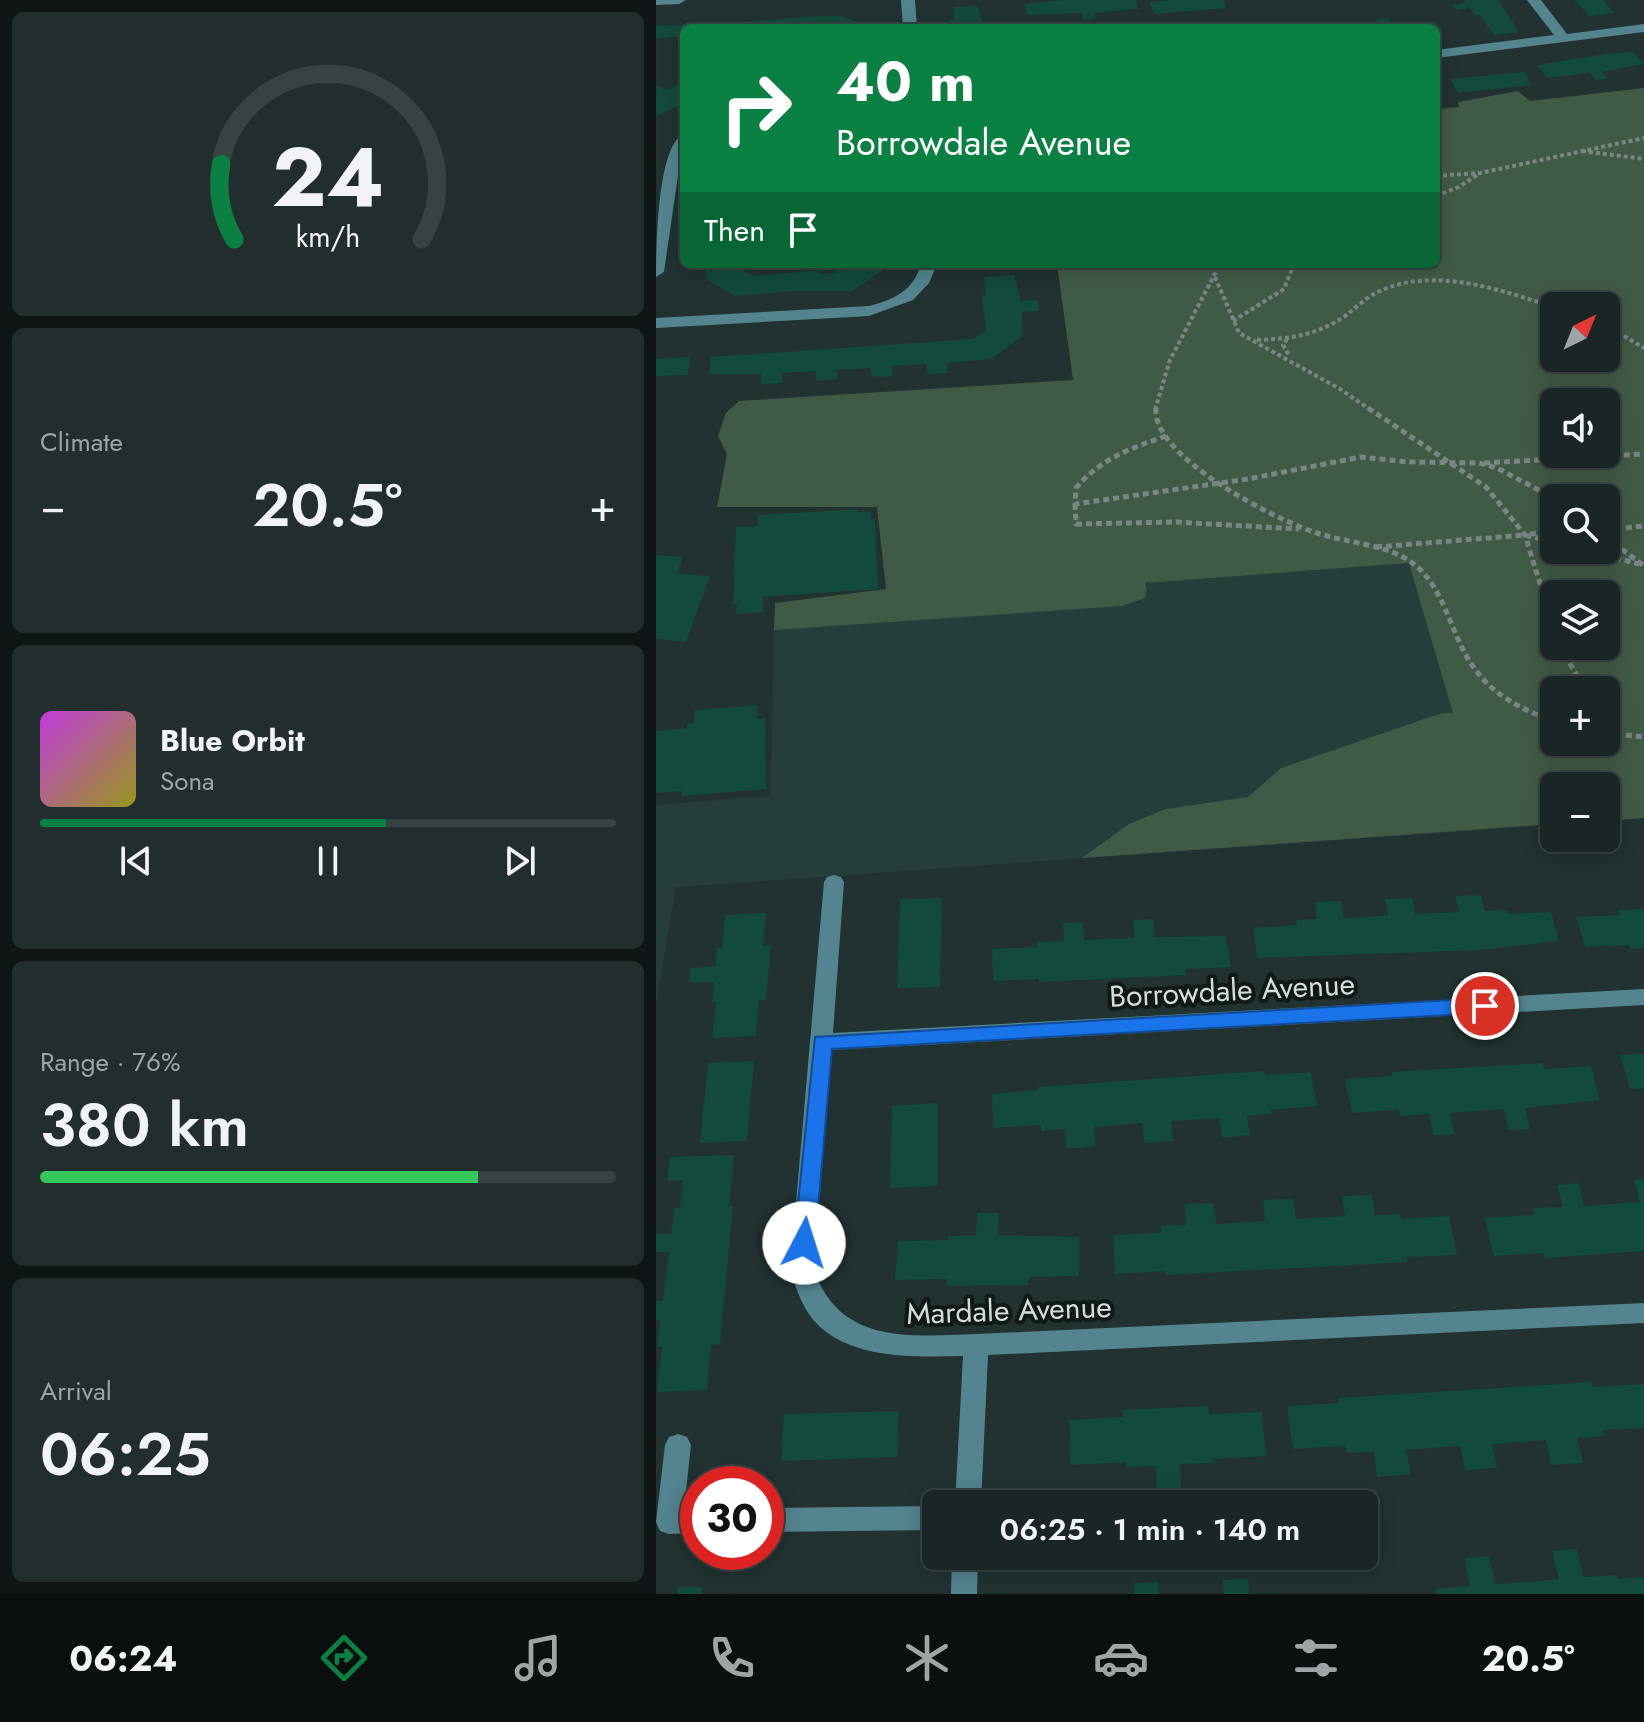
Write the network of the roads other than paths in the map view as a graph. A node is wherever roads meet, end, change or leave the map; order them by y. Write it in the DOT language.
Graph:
graph roads {
  1 [pos="679,0"];
  2 [pos="908,0"];
  3 [pos="1534,0"];
  4 [pos="656,1"];
  5 [pos="910,24"];
  6 [pos="1644,28"];
  7 [pos="1564,39"];
  8 [pos="1440,54"];
  9 [pos="680,143"];
  10 [pos="928,268"];
  11 [pos="656,272"];
  12 [pos="656,323"];
  13 [pos="834,882"];
  14 [pos="1644,997"];
  15 [pos="823,1042"];
  16 [pos="1644,1313"];
  17 [pos="976,1345"];
  18 [pos="678,1445"];
  19 [pos="969,1490"];
  20 [pos="922,1518"];
  21 [pos="784,1520"];
  22 [pos="680,1522"];
  23 [pos="965,1570"];
  24 [pos="964,1594"];
  1 -- 4 [label="street"];
  2 -- 5 [label="street"];
  3 -- 7 [label="street"];
  6 -- 7 [label="street"];
  7 -- 8 [label="street"];
  9 -- 11 [label="street"];
  10 -- 12 [label="street"];
  13 -- 15 [label="street, Mardale Avenue"];
  14 -- 15 [label="street, Borrowdale Avenue"];
  15 -- 17 [label="street, Mardale Avenue"];
  16 -- 17 [label="street, Mardale Avenue"];
  17 -- 19 [label="street"];
  18 -- 22 [label="street"];
  20 -- 21 [label="street"];
  23 -- 24 [label="street"];
}
